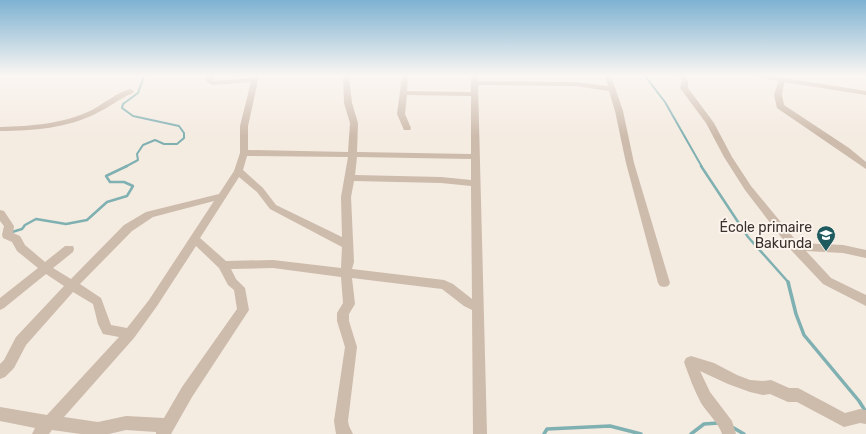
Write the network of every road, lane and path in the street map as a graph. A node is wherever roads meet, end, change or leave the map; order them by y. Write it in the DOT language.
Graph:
graph roads {
  1 [pos="120,96"];
  2 [pos="252,96"];
  3 [pos="348,96"];
  4 [pos="403,96"];
  5 [pos="474,96"];
  6 [pos="614,96"];
  7 [pos="690,96"];
  8 [pos="778,96"];
  9 [pos="407,128"];
  10 [pos="0,129"];
  11 [pos="244,153"];
  12 [pos="353,155"];
  13 [pos="474,158"];
  14 [pos="866,166"];
  15 [pos="238,171"];
  16 [pos="349,178"];
  17 [pos="477,184"];
  18 [pos="222,196"];
  19 [pos="0,213"];
  20 [pos="194,238"];
  21 [pos="346,244"];
  22 [pos="795,247"];
  23 [pos="69,249"];
  24 [pos="866,254"];
  25 [pos="223,265"];
  26 [pos="46,269"];
  27 [pos="346,273"];
  28 [pos="664,283"];
  29 [pos="73,285"];
  30 [pos="866,301"];
  31 [pos="0,306"];
  32 [pos="478,307"];
  33 [pos="130,334"];
  34 [pos="0,373"];
  35 [pos="0,414"];
  36 [pos="866,417"];
  37 [pos="50,422"];
  38 [pos="165,430"];
  39 [pos="343,433"];
  40 [pos="39,434"];
  41 [pos="480,434"];
  42 [pos="729,434"];
  1 -- 10 [label="street"];
  2 -- 11 [label="street"];
  3 -- 12 [label="street"];
  4 -- 9 [label="street"];
  5 -- 13 [label="street"];
  6 -- 28 [label="street"];
  7 -- 22 [label="street"];
  8 -- 14 [label="street"];
  11 -- 12 [label="street"];
  11 -- 15 [label="street"];
  12 -- 13 [label="street"];
  12 -- 16 [label="street"];
  13 -- 17 [label="street"];
  15 -- 18 [label="street"];
  15 -- 21 [label="street"];
  16 -- 17 [label="street"];
  16 -- 21 [label="street"];
  17 -- 32 [label="street"];
  18 -- 20 [label="street"];
  18 -- 29 [label="street"];
  19 -- 26 [label="street"];
  20 -- 25 [label="street"];
  20 -- 33 [label="street"];
  21 -- 27 [label="street"];
  22 -- 24 [label="street"];
  22 -- 30 [label="street"];
  23 -- 26 [label="street"];
  25 -- 27 [label="street"];
  25 -- 38 [label="street"];
  26 -- 29 [label="street"];
  26 -- 31 [label="street"];
  27 -- 32 [label="street"];
  27 -- 39 [label="street"];
  29 -- 33 [label="street"];
  29 -- 34 [label="street"];
  32 -- 41 [label="street"];
  33 -- 37 [label="street"];
  35 -- 37 [label="street"];
  36 -- 42 [label="street"];
  37 -- 38 [label="street"];
  37 -- 40 [label="street"];
}
